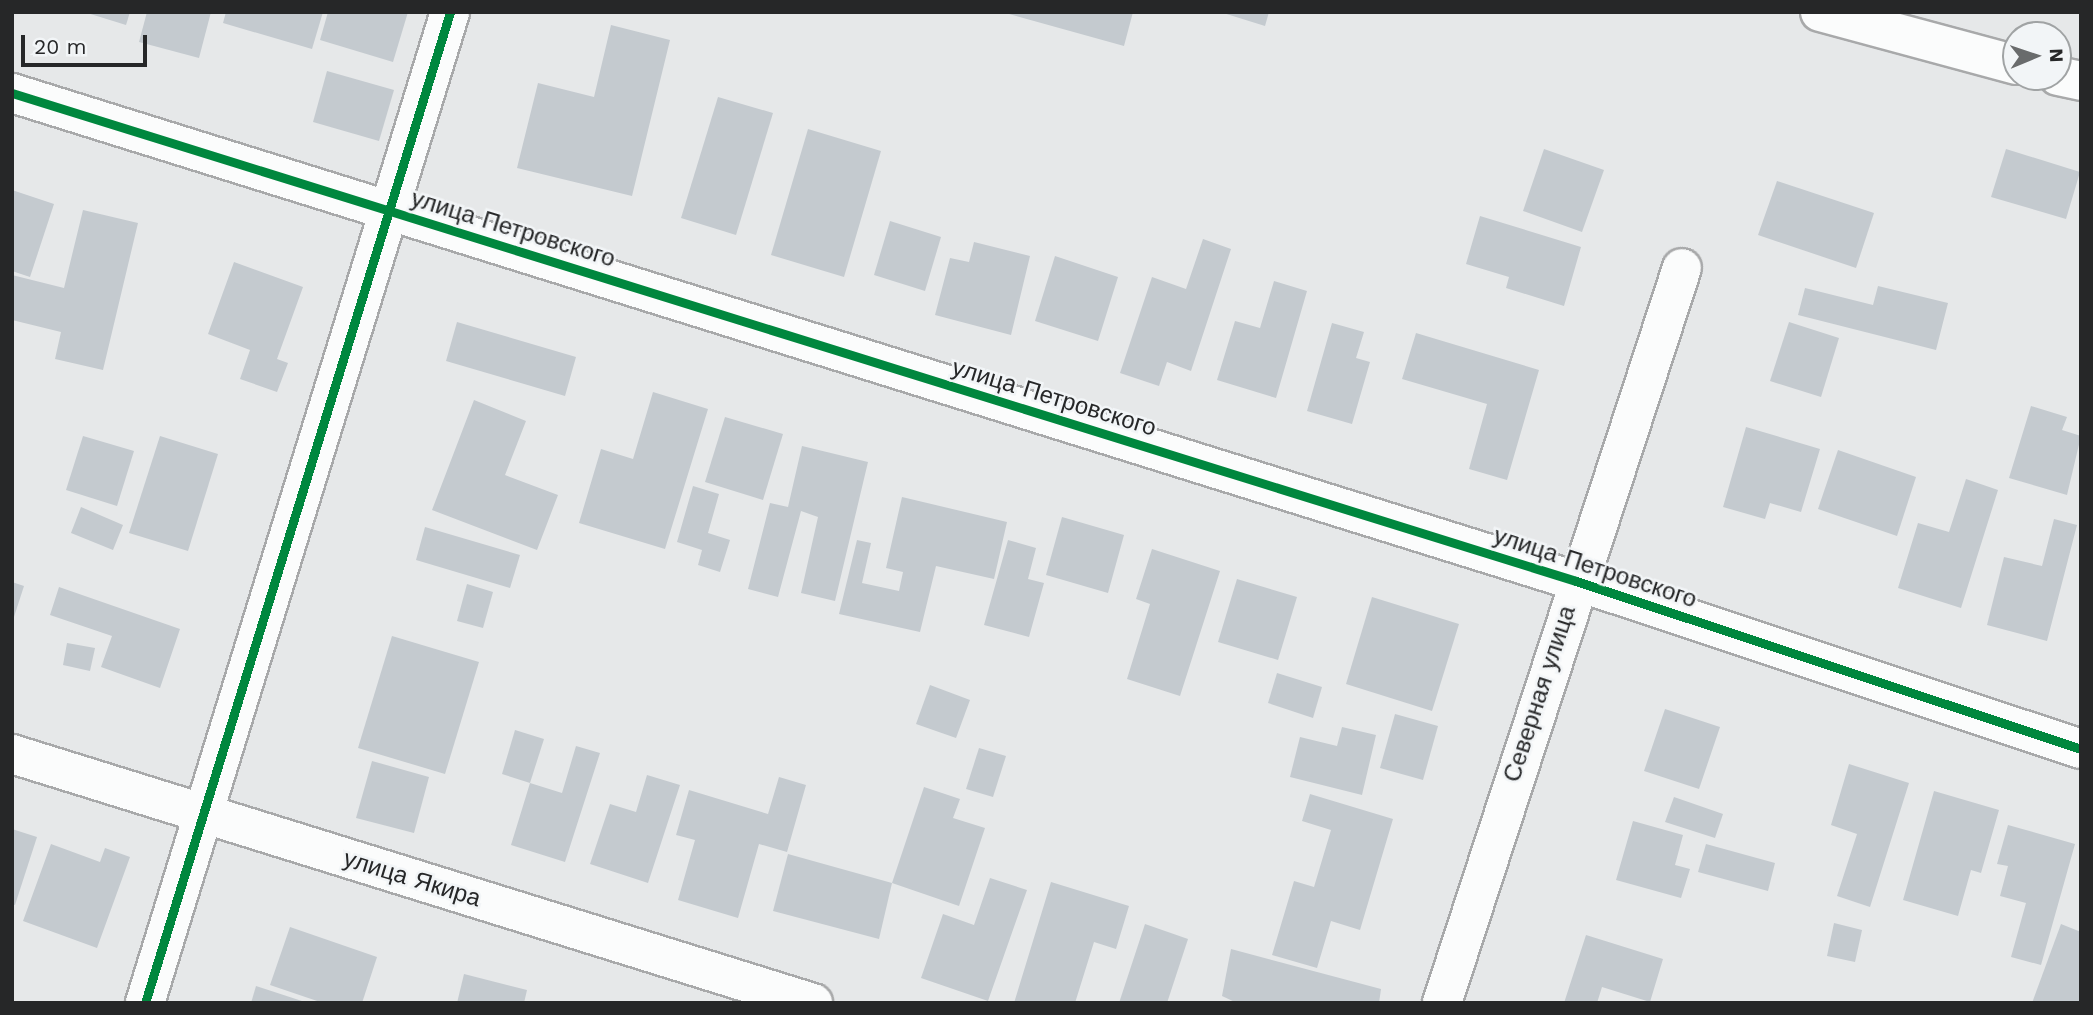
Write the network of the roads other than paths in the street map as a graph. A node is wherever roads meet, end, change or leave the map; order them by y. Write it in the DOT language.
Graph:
graph roads {
  1 [pos="450,12"];
  2 [pos="1821,12"];
  3 [pos="2002,61"];
  4 [pos="12,93"];
  5 [pos="393,211"];
  6 [pos="1682,268"];
  7 [pos="1576,581"];
  8 [pos="2081,748"];
  9 [pos="12,754"];
  10 [pos="208,816"];
  11 [pos="145,1003"];
  12 [pos="813,1003"];
  13 [pos="1442,1003"];
  1 -- 5 [label="street"];
  2 -- 3 [label="street"];
  4 -- 5 [label="street, улица Петровского"];
  5 -- 7 [label="street, улица Петровского"];
  5 -- 10 [label="street"];
  6 -- 7 [label="street, Северная улица"];
  7 -- 8 [label="street, улица Петровского"];
  7 -- 13 [label="street, Северная улица"];
  9 -- 10 [label="street, улица Якира"];
  10 -- 11 [label="street"];
  10 -- 12 [label="street, улица Якира"];
}
